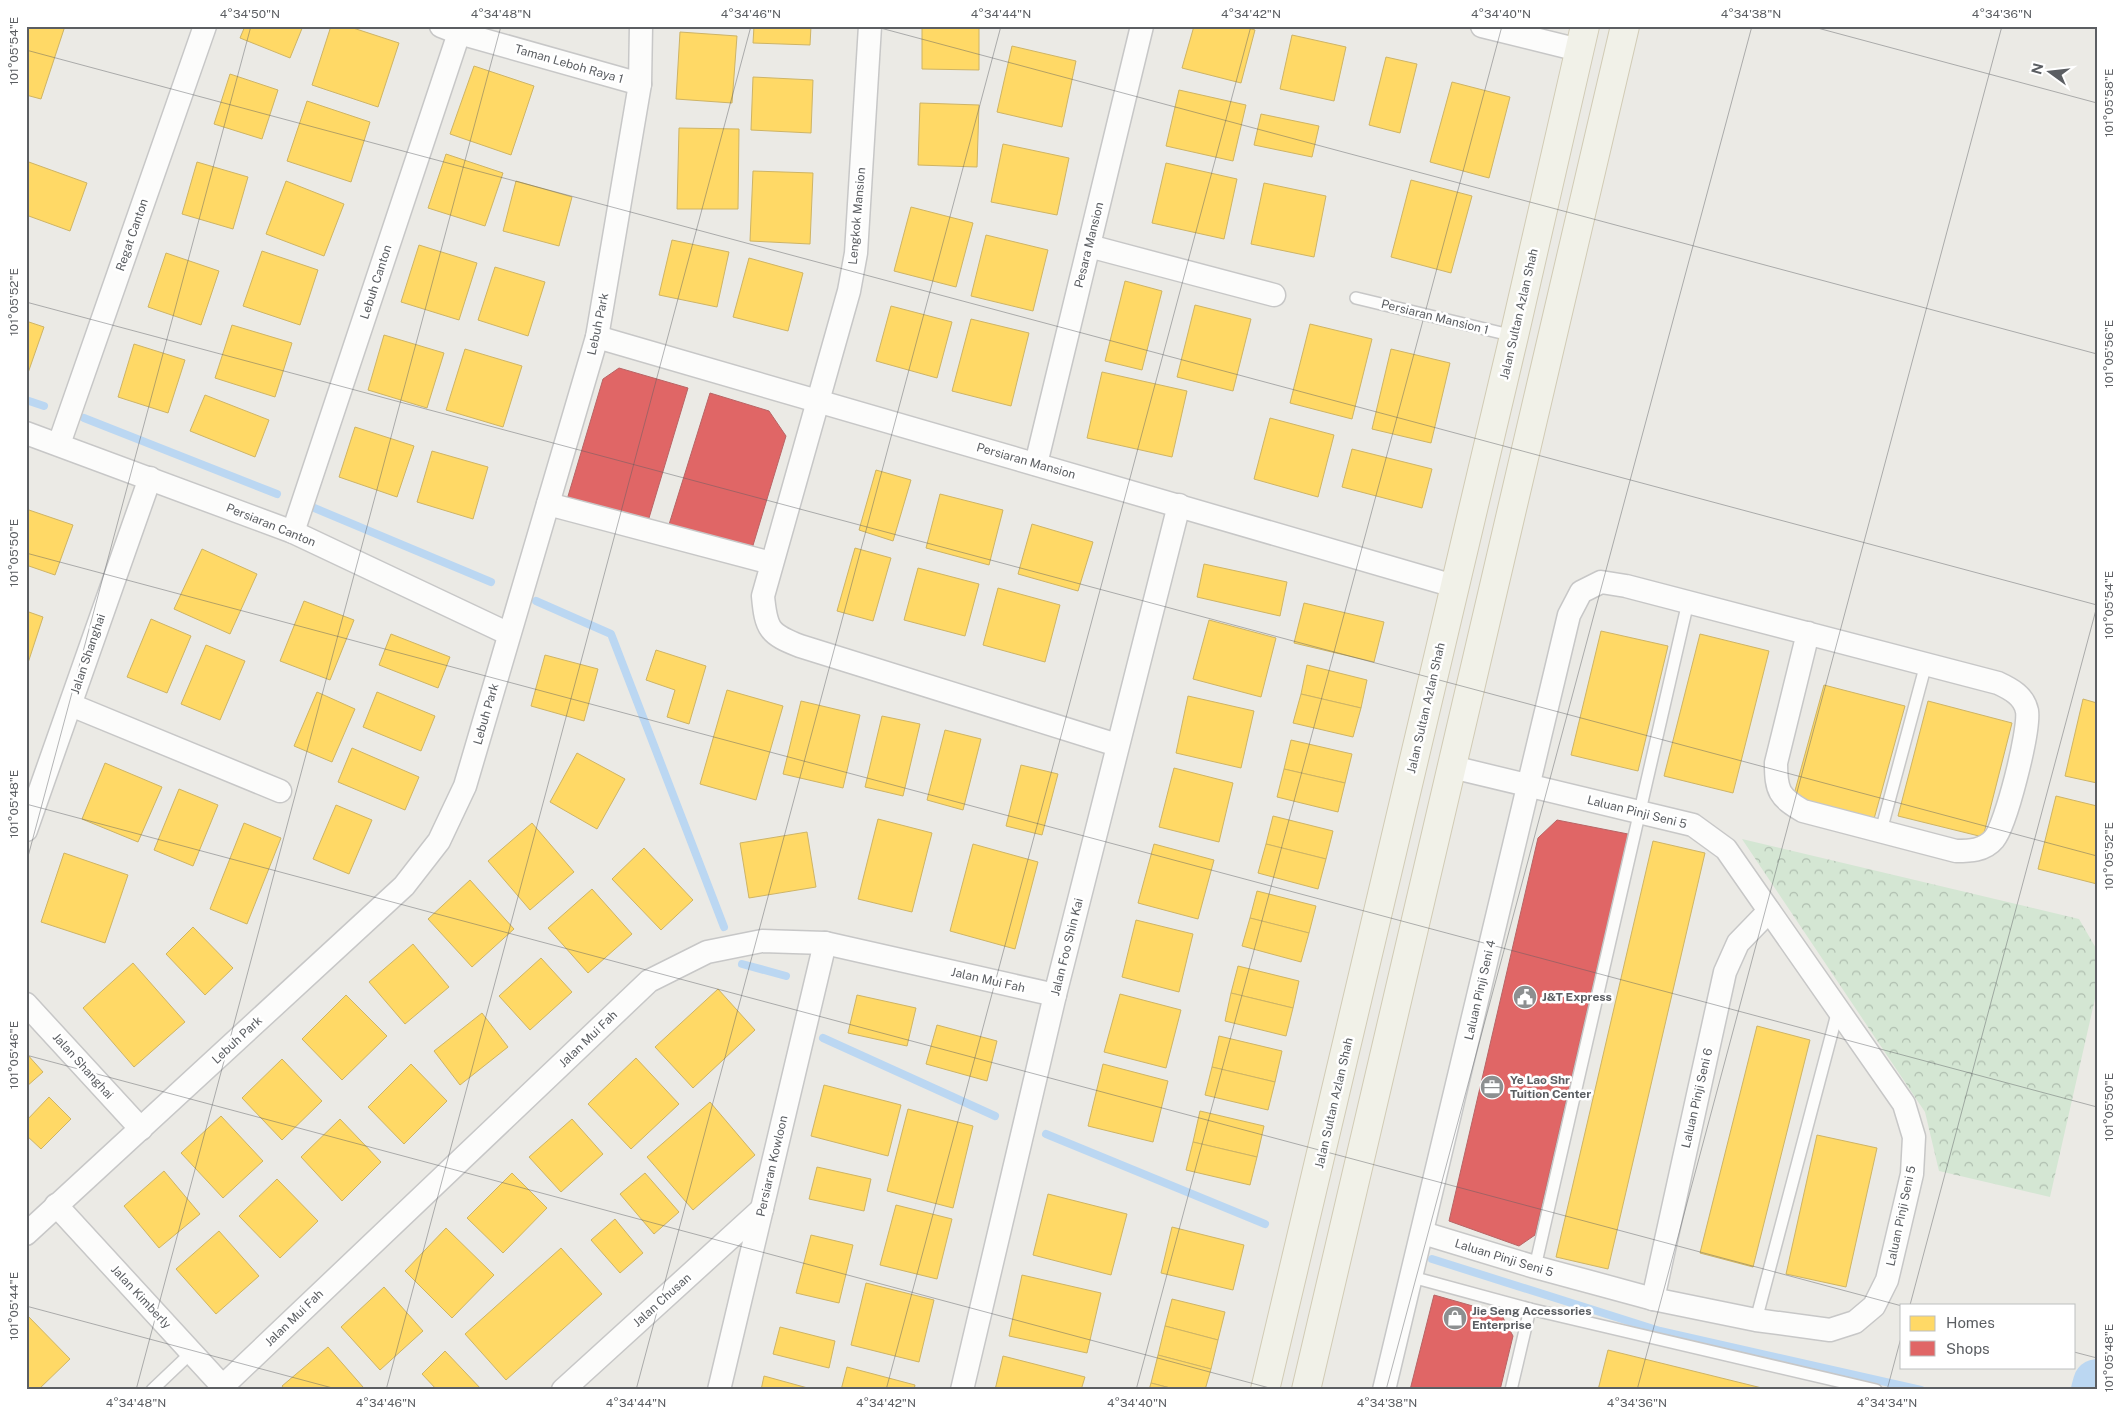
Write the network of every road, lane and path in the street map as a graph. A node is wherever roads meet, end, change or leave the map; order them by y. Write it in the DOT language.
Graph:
graph roads {
  1 [pos="205,26"];
  2 [pos="641,26"];
  3 [pos="870,26"];
  4 [pos="1142,26"];
  5 [pos="1482,26"];
  6 [pos="1625,26"];
  7 [pos="450,30"];
  8 [pos="1582,38"];
  9 [pos="640,84"];
  10 [pos="1089,246"];
  11 [pos="1274,295"];
  12 [pos="1356,298"];
  13 [pos="1514,336"];
  14 [pos="597,337"];
  15 [pos="817,400"];
  16 [pos="26,433"];
  17 [pos="59,444"];
  18 [pos="1036,464"];
  19 [pos="150,478"];
  20 [pos="548,504"];
  21 [pos="1179,505"];
  22 [pos="293,532"];
  23 [pos="771,563"];
  24 [pos="1454,586"];
  25 [pos="1688,602"];
  26 [pos="509,634"];
  27 [pos="1808,634"];
  28 [pos="1926,664"];
  29 [pos="71,705"];
  30 [pos="1117,745"];
  31 [pos="1452,768"];
  32 [pos="1528,786"];
  33 [pos="280,791"];
  34 [pos="1641,813"];
  35 [pos="26,830"];
  36 [pos="1881,831"];
  37 [pos="1769,911"];
  38 [pos="825,943"];
  39 [pos="1055,995"];
  40 [pos="26,1004"];
  41 [pos="1838,1009"];
  42 [pos="1335,1101"];
  43 [pos="141,1129"];
  44 [pos="56,1205"];
  45 [pos="762,1209"];
  46 [pos="1423,1233"];
  47 [pos="26,1234"];
  48 [pos="1535,1267"];
  49 [pos="1412,1277"];
  50 [pos="1653,1299"];
  51 [pos="1530,1309"];
  52 [pos="1756,1320"];
  53 [pos="192,1352"];
  54 [pos="224,1388"];
  55 [pos="152,1390"];
  56 [pos="563,1390"];
  57 [pos="719,1390"];
  58 [pos="962,1390"];
  59 [pos="1265,1390"];
  60 [pos="1306,1390"];
  61 [pos="1384,1390"];
  62 [pos="1511,1390"];
  63 [pos="1876,1390"];
  1 -- 17 [label="street, Regat Canton"];
  2 -- 9 [label="street, Lebuh Park"];
  3 -- 15 [label="street, Lengkok Mansion"];
  4 -- 10 [label="street, Pesara Mansion"];
  5 -- 8 [label="street"];
  6 -- 31 [label="main road"];
  7 -- 9 [label="street, Taman Leboh Raya 1"];
  7 -- 22 [label="street, Lebuh Canton"];
  8 -- 13 [label="main road, Jalan Sultan Azlan Shah"];
  9 -- 14 [label="street, Lebuh Park"];
  10 -- 11 [label="street"];
  10 -- 18 [label="street, Pesara Mansion"];
  12 -- 13 [label="lane, Persiaran Mansion 1"];
  13 -- 24 [label="main road, Jalan Sultan Azlan Shah"];
  14 -- 15 [label="street, Persiaran Mansion"];
  14 -- 20 [label="street, Lebuh Park"];
  15 -- 18 [label="street, Persiaran Mansion"];
  15 -- 23 [label="street, Lengkok Mansion"];
  16 -- 17 [label="street, Persiaran Canton"];
  17 -- 19 [label="street, Persiaran Canton"];
  18 -- 21 [label="street, Persiaran Mansion"];
  19 -- 22 [label="street, Persiaran Canton"];
  19 -- 29 [label="street, Jalan Shanghai"];
  20 -- 23 [label="street"];
  20 -- 26 [label="street, Lebuh Park"];
  21 -- 24 [label="street, Persiaran Mansion"];
  21 -- 30 [label="street, Jalan Foo Shin Kai"];
  22 -- 26 [label="street, Persiaran Canton"];
  23 -- 30 [label="street, Lengkok Mansion"];
  24 -- 42 [label="main road, Jalan Sultan Azlan Shah"];
  25 -- 27 [label="street"];
  25 -- 32 [label="street, Laluan Pinji Seni 4"];
  25 -- 34 [label="lane"];
  26 -- 43 [label="street, Lebuh Park"];
  27 -- 28 [label="street"];
  27 -- 36 [label="street"];
  28 -- 36 [label="lane"];
  28 -- 36 [label="street"];
  29 -- 33 [label="street"];
  29 -- 35 [label="street, Jalan Shanghai"];
  30 -- 39 [label="street, Jalan Foo Shin Kai"];
  31 -- 32 [label="street, Laluan Pinji Seni 5"];
  31 -- 42 [label="main road"];
  31 -- 60 [label="main road"];
  32 -- 34 [label="street, Laluan Pinji Seni 5"];
  32 -- 46 [label="street, Laluan Pinji Seni 4"];
  34 -- 37 [label="street, Laluan Pinji Seni 5"];
  34 -- 48 [label="lane"];
  37 -- 41 [label="street, Laluan Pinji Seni 5"];
  37 -- 50 [label="street, Laluan Pinji Seni 6"];
  38 -- 39 [label="street, Jalan Mui Fah"];
  38 -- 45 [label="street, Persiaran Kowloon"];
  38 -- 54 [label="street, Jalan Mui Fah"];
  39 -- 58 [label="street, Jalan Foo Shin Kai"];
  40 -- 43 [label="street, Jalan Shanghai"];
  41 -- 52 [label="lane"];
  41 -- 52 [label="street, Laluan Pinji Seni 5"];
  42 -- 59 [label="main road, Jalan Sultan Azlan Shah"];
  43 -- 44 [label="street, Lebuh Park"];
  44 -- 47 [label="street, Lebuh Park"];
  44 -- 53 [label="street, Jalan Kimberly"];
  45 -- 56 [label="street, Jalan Chusan"];
  45 -- 57 [label="street, Persiaran Kowloon"];
  46 -- 48 [label="street, Laluan Pinji Seni 5"];
  46 -- 49 [label="street, Laluan Pinji Seni 4"];
  48 -- 50 [label="street, Laluan Pinji Seni 5"];
  49 -- 51 [label="lane"];
  49 -- 61 [label="street, Laluan Pinji Seni 4"];
  50 -- 52 [label="street, Laluan Pinji Seni 5"];
  51 -- 62 [label="lane"];
  51 -- 63 [label="lane"];
  53 -- 54 [label="street, Jalan Kimberly"];
  53 -- 55 [label="lane"];
}
